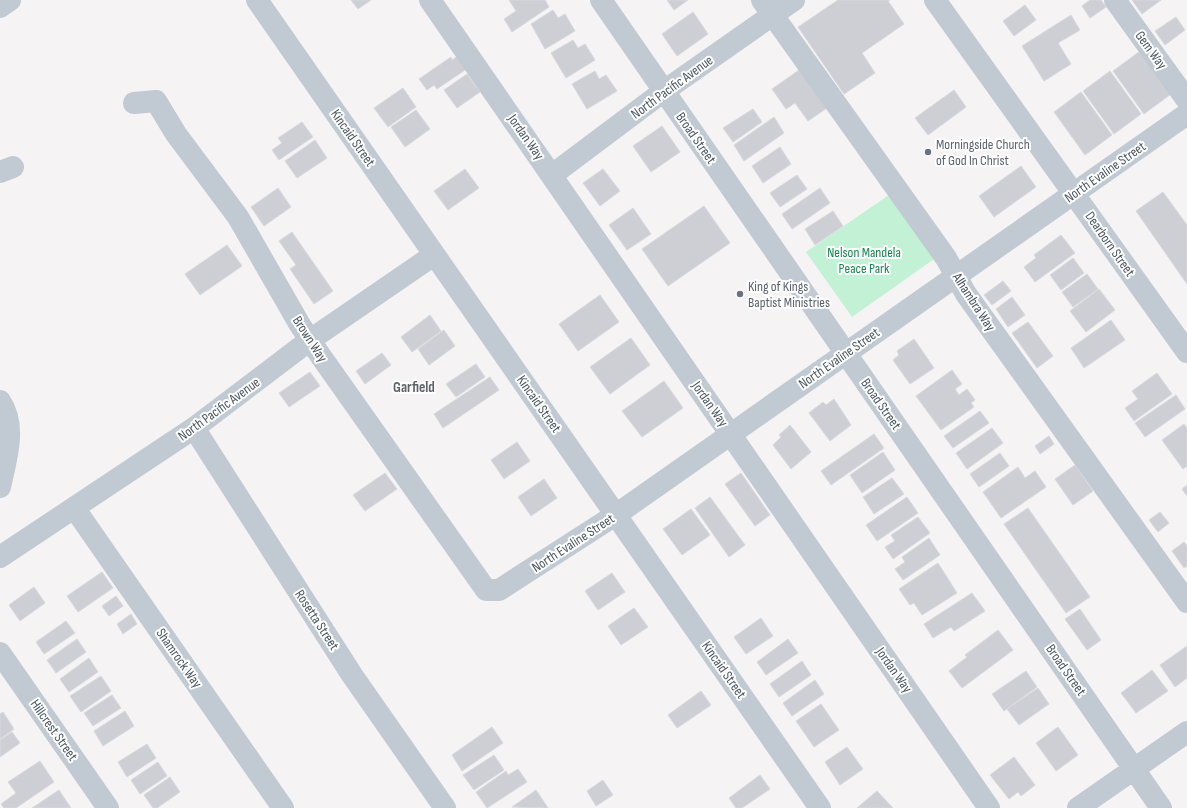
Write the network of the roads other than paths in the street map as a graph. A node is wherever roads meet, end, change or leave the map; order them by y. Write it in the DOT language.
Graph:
graph roads {
  1 [pos="10,0"];
  2 [pos="257,0"];
  3 [pos="430,0"];
  4 [pos="601,0"];
  5 [pos="794,0"];
  6 [pos="935,0"];
  7 [pos="1115,0"];
  8 [pos="0,7"];
  9 [pos="768,7"];
  10 [pos="664,91"];
  11 [pos="1187,100"];
  12 [pos="134,103"];
  13 [pos="1187,114"];
  14 [pos="552,175"];
  15 [pos="1074,194"];
  16 [pos="434,255"];
  17 [pos="956,275"];
  18 [pos="310,340"];
  19 [pos="1187,352"];
  20 [pos="846,354"];
  21 [pos="0,401"];
  22 [pos="194,428"];
  23 [pos="731,435"];
  24 [pos="0,487"];
  25 [pos="75,509"];
  26 [pos="617,514"];
  27 [pos="0,558"];
  28 [pos="486,590"];
  29 [pos="1187,602"];
  30 [pos="0,653"];
  31 [pos="1187,732"];
  32 [pos="1134,769"];
  33 [pos="108,808"];
  34 [pos="283,808"];
  35 [pos="446,808"];
  36 [pos="820,808"];
  37 [pos="989,808"];
  38 [pos="1078,808"];
  39 [pos="1162,808"];
  1 -- 8 [label="street"];
  2 -- 16 [label="street, Kincaid Street"];
  3 -- 14 [label="street, Jordan Way"];
  4 -- 10 [label="street, Broad Street"];
  5 -- 9 [label="street, North Pacific Avenue"];
  6 -- 15 [label="street, Dearborn Street"];
  7 -- 11 [label="street, Gem Way"];
  9 -- 10 [label="street, North Pacific Avenue"];
  9 -- 17 [label="street, Alhambra Way"];
  10 -- 14 [label="street, North Pacific Avenue"];
  10 -- 20 [label="street, Broad Street"];
  12 -- 18 [label="street, Brown Way"];
  13 -- 15 [label="street, North Evaline Street"];
  14 -- 23 [label="street, Jordan Way"];
  15 -- 17 [label="street, North Evaline Street"];
  15 -- 19 [label="street, Dearborn Street"];
  16 -- 18 [label="street, North Pacific Avenue"];
  16 -- 26 [label="street, Kincaid Street"];
  17 -- 20 [label="street, North Evaline Street"];
  17 -- 29 [label="street, Alhambra Way"];
  18 -- 22 [label="street, North Pacific Avenue"];
  18 -- 28 [label="street, Brown Way"];
  20 -- 23 [label="street, North Evaline Street"];
  20 -- 32 [label="street, Broad Street"];
  21 -- 24 [label="street"];
  22 -- 25 [label="street, North Pacific Avenue"];
  22 -- 35 [label="street, Rosetta Street"];
  23 -- 26 [label="street, North Evaline Street"];
  23 -- 37 [label="street, Jordan Way"];
  25 -- 27 [label="street, North Pacific Avenue"];
  25 -- 34 [label="street, Shamrock Way"];
  26 -- 28 [label="street, North Evaline Street"];
  26 -- 36 [label="street, Kincaid Street"];
  30 -- 33 [label="street, Hillcrest Street"];
  31 -- 32 [label="street"];
  32 -- 38 [label="street"];
  32 -- 39 [label="street, Broad Street"];
}
